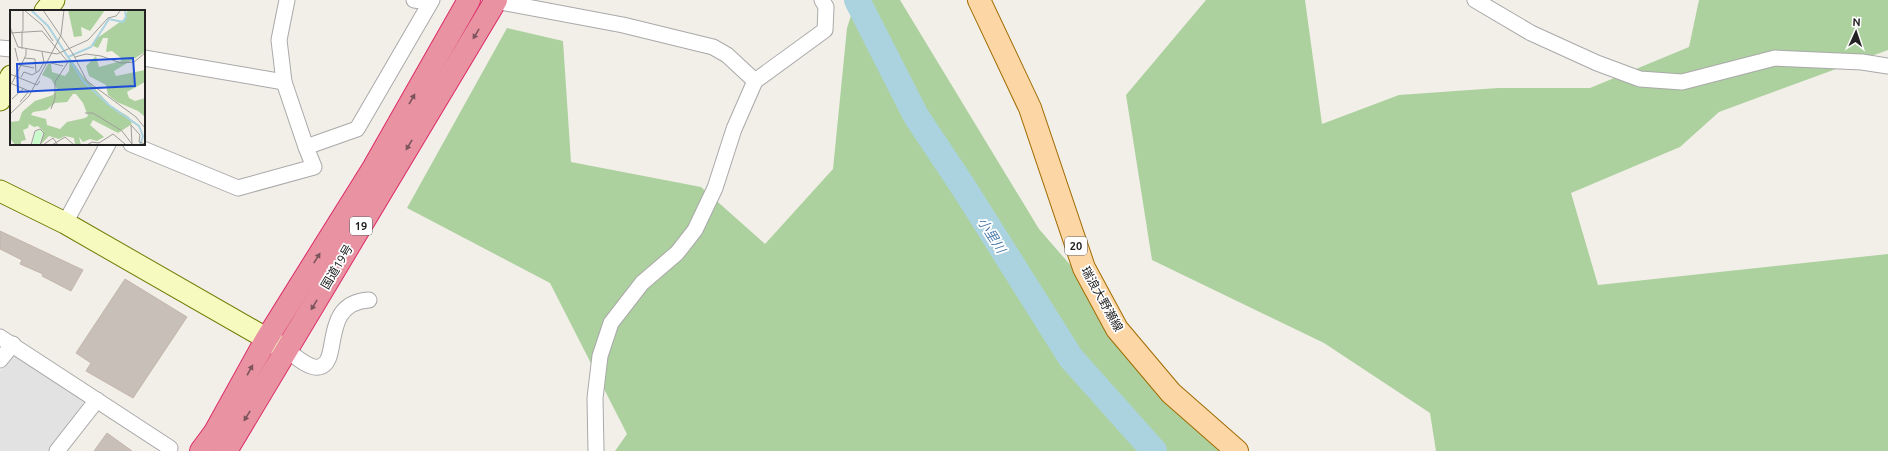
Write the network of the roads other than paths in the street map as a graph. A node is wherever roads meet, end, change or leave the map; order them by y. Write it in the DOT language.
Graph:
graph roads {
  1 [pos="54,0"];
  2 [pos="287,0"];
  3 [pos="414,0"];
  4 [pos="468,0"];
  5 [pos="496,0"];
  6 [pos="822,0"];
  7 [pos="979,0"];
  8 [pos="1475,0"];
  9 [pos="431,1"];
  10 [pos="46,10"];
  11 [pos="0,48"];
  12 [pos="10,49"];
  13 [pos="145,58"];
  14 [pos="1888,66"];
  15 [pos="10,78"];
  16 [pos="755,81"];
  17 [pos="284,82"];
  18 [pos="0,100"];
  19 [pos="107,145"];
  20 [pos="133,145"];
  21 [pos="306,147"];
  22 [pos="0,191"];
  23 [pos="65,223"];
  24 [pos="369,300"];
  25 [pos="266,340"];
  26 [pos="6,341"];
  27 [pos="287,350"];
  28 [pos="0,360"];
  29 [pos="98,400"];
  30 [pos="58,451"];
  31 [pos="168,451"];
  32 [pos="201,451"];
  33 [pos="226,451"];
  34 [pos="596,451"];
  35 [pos="1237,451"];
  1 -- 10 [label="street"];
  2 -- 17 [label="street"];
  3 -- 9 [label="street"];
  25 -- 4 [label="highway, 国道19号 / 19, one-way"];
  5 -- 16 [label="street"];
  5 -- 27 [label="highway, 国道19号 / 19, one-way"];
  6 -- 16 [label="street"];
  7 -- 35 [label="main road, 瑞浪大野瀬線 / 20"];
  8 -- 14 [label="street"];
  9 -- 21 [label="street"];
  11 -- 12 [label="street"];
  13 -- 17 [label="street"];
  15 -- 18 [label="street"];
  16 -- 34 [label="street"];
  17 -- 21 [label="street"];
  19 -- 23 [label="street"];
  20 -- 21 [label="street"];
  22 -- 23 [label="street"];
  23 -- 25 [label="street"];
  24 -- 27 [label="street"];
  25 -- 27 [label="street"];
  32 -- 25 [label="highway, 国道19号 / 19, one-way"];
  26 -- 28 [label="street"];
  26 -- 29 [label="street"];
  27 -- 33 [label="highway, 国道19号 / 19, one-way"];
  29 -- 30 [label="street"];
  29 -- 31 [label="street"];
}
